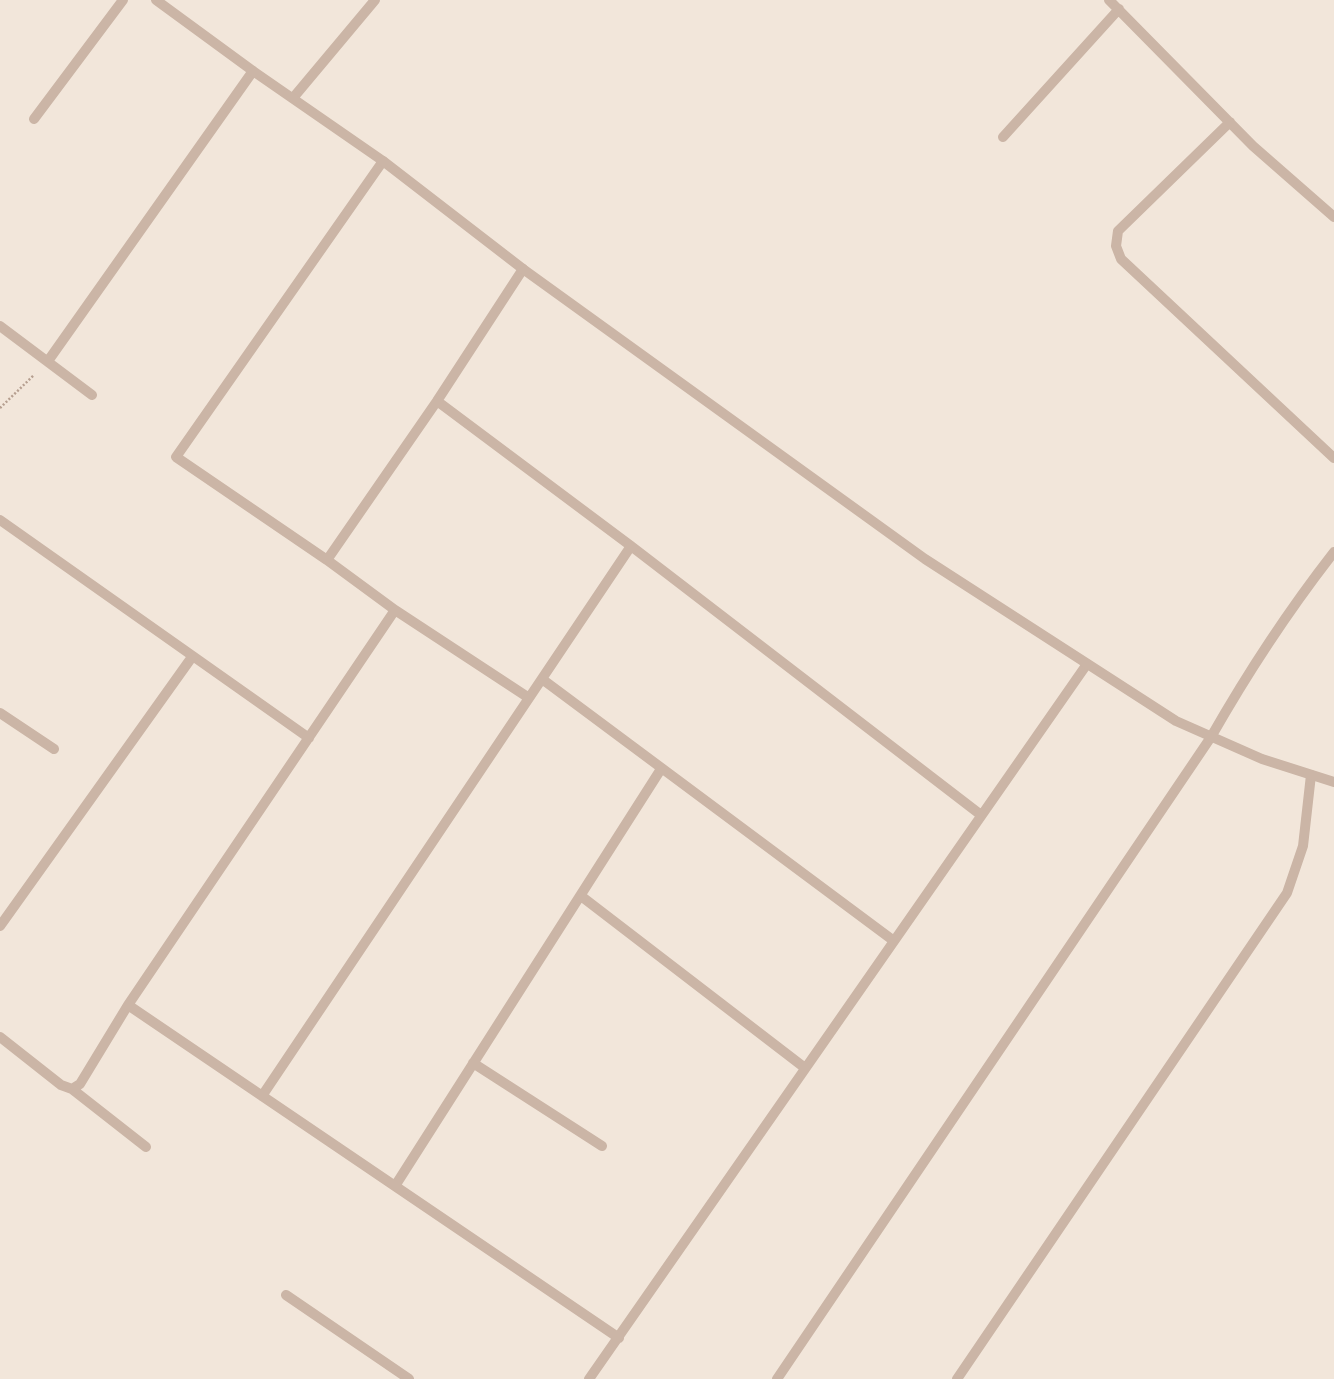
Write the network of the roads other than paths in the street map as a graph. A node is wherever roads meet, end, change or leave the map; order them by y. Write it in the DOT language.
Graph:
graph roads {
  1 [pos="123,0"];
  2 [pos="156,0"];
  3 [pos="1109,0"];
  4 [pos="370,2"];
  5 [pos="1119,9"];
  6 [pos="253,71"];
  7 [pos="293,98"];
  8 [pos="34,119"];
  9 [pos="1230,122"];
  10 [pos="1003,137"];
  11 [pos="382,161"];
  12 [pos="1334,217"];
  13 [pos="523,269"];
  14 [pos="0,326"];
  15 [pos="48,362"];
  16 [pos="92,394"];
  17 [pos="437,400"];
  18 [pos="1334,458"];
  19 [pos="0,520"];
  20 [pos="631,546"];
  21 [pos="1334,552"];
  22 [pos="327,560"];
  23 [pos="395,610"];
  24 [pos="192,657"];
  25 [pos="1087,664"];
  26 [pos="542,679"];
  27 [pos="529,698"];
  28 [pos="0,713"];
  29 [pos="1211,737"];
  30 [pos="309,738"];
  31 [pos="54,749"];
  32 [pos="661,769"];
  33 [pos="1311,775"];
  34 [pos="1334,782"];
  35 [pos="981,815"];
  36 [pos="581,896"];
  37 [pos="0,926"];
  38 [pos="894,941"];
  39 [pos="128,1005"];
  40 [pos="0,1037"];
  41 [pos="473,1063"];
  42 [pos="805,1068"];
  43 [pos="72,1089"];
  44 [pos="262,1096"];
  45 [pos="602,1146"];
  46 [pos="146,1147"];
  47 [pos="395,1186"];
  48 [pos="286,1295"];
  49 [pos="618,1338"];
  50 [pos="409,1379"];
  51 [pos="589,1379"];
  52 [pos="777,1379"];
  53 [pos="957,1379"];
  1 -- 8 [label="street"];
  2 -- 6 [label="street"];
  3 -- 5 [label="street"];
  4 -- 7 [label="street"];
  5 -- 9 [label="street"];
  5 -- 10 [label="street"];
  6 -- 7 [label="street"];
  6 -- 15 [label="street"];
  7 -- 11 [label="street"];
  9 -- 12 [label="street"];
  9 -- 18 [label="street"];
  11 -- 13 [label="street"];
  11 -- 22 [label="street"];
  13 -- 17 [label="street"];
  13 -- 25 [label="street"];
  14 -- 15 [label="street"];
  15 -- 16 [label="street"];
  17 -- 20 [label="street"];
  17 -- 22 [label="street"];
  19 -- 24 [label="street"];
  20 -- 26 [label="street"];
  20 -- 35 [label="street"];
  21 -- 29 [label="street"];
  22 -- 23 [label="street"];
  23 -- 27 [label="street"];
  23 -- 30 [label="street"];
  24 -- 30 [label="street"];
  24 -- 37 [label="street"];
  25 -- 29 [label="street"];
  25 -- 35 [label="street"];
  26 -- 27 [label="street"];
  26 -- 32 [label="street"];
  27 -- 44 [label="street"];
  28 -- 31 [label="street"];
  29 -- 33 [label="street"];
  29 -- 52 [label="street"];
  30 -- 39 [label="street"];
  32 -- 36 [label="street"];
  32 -- 38 [label="street"];
  33 -- 34 [label="street"];
  33 -- 53 [label="street"];
  35 -- 38 [label="street"];
  36 -- 41 [label="street"];
  36 -- 42 [label="street"];
  38 -- 42 [label="street"];
  39 -- 43 [label="street"];
  39 -- 44 [label="street"];
  40 -- 43 [label="street"];
  41 -- 45 [label="street"];
  41 -- 47 [label="street"];
  42 -- 49 [label="street"];
  43 -- 46 [label="street"];
  44 -- 47 [label="street"];
  47 -- 49 [label="street"];
  48 -- 50 [label="street"];
  49 -- 51 [label="street"];
}
